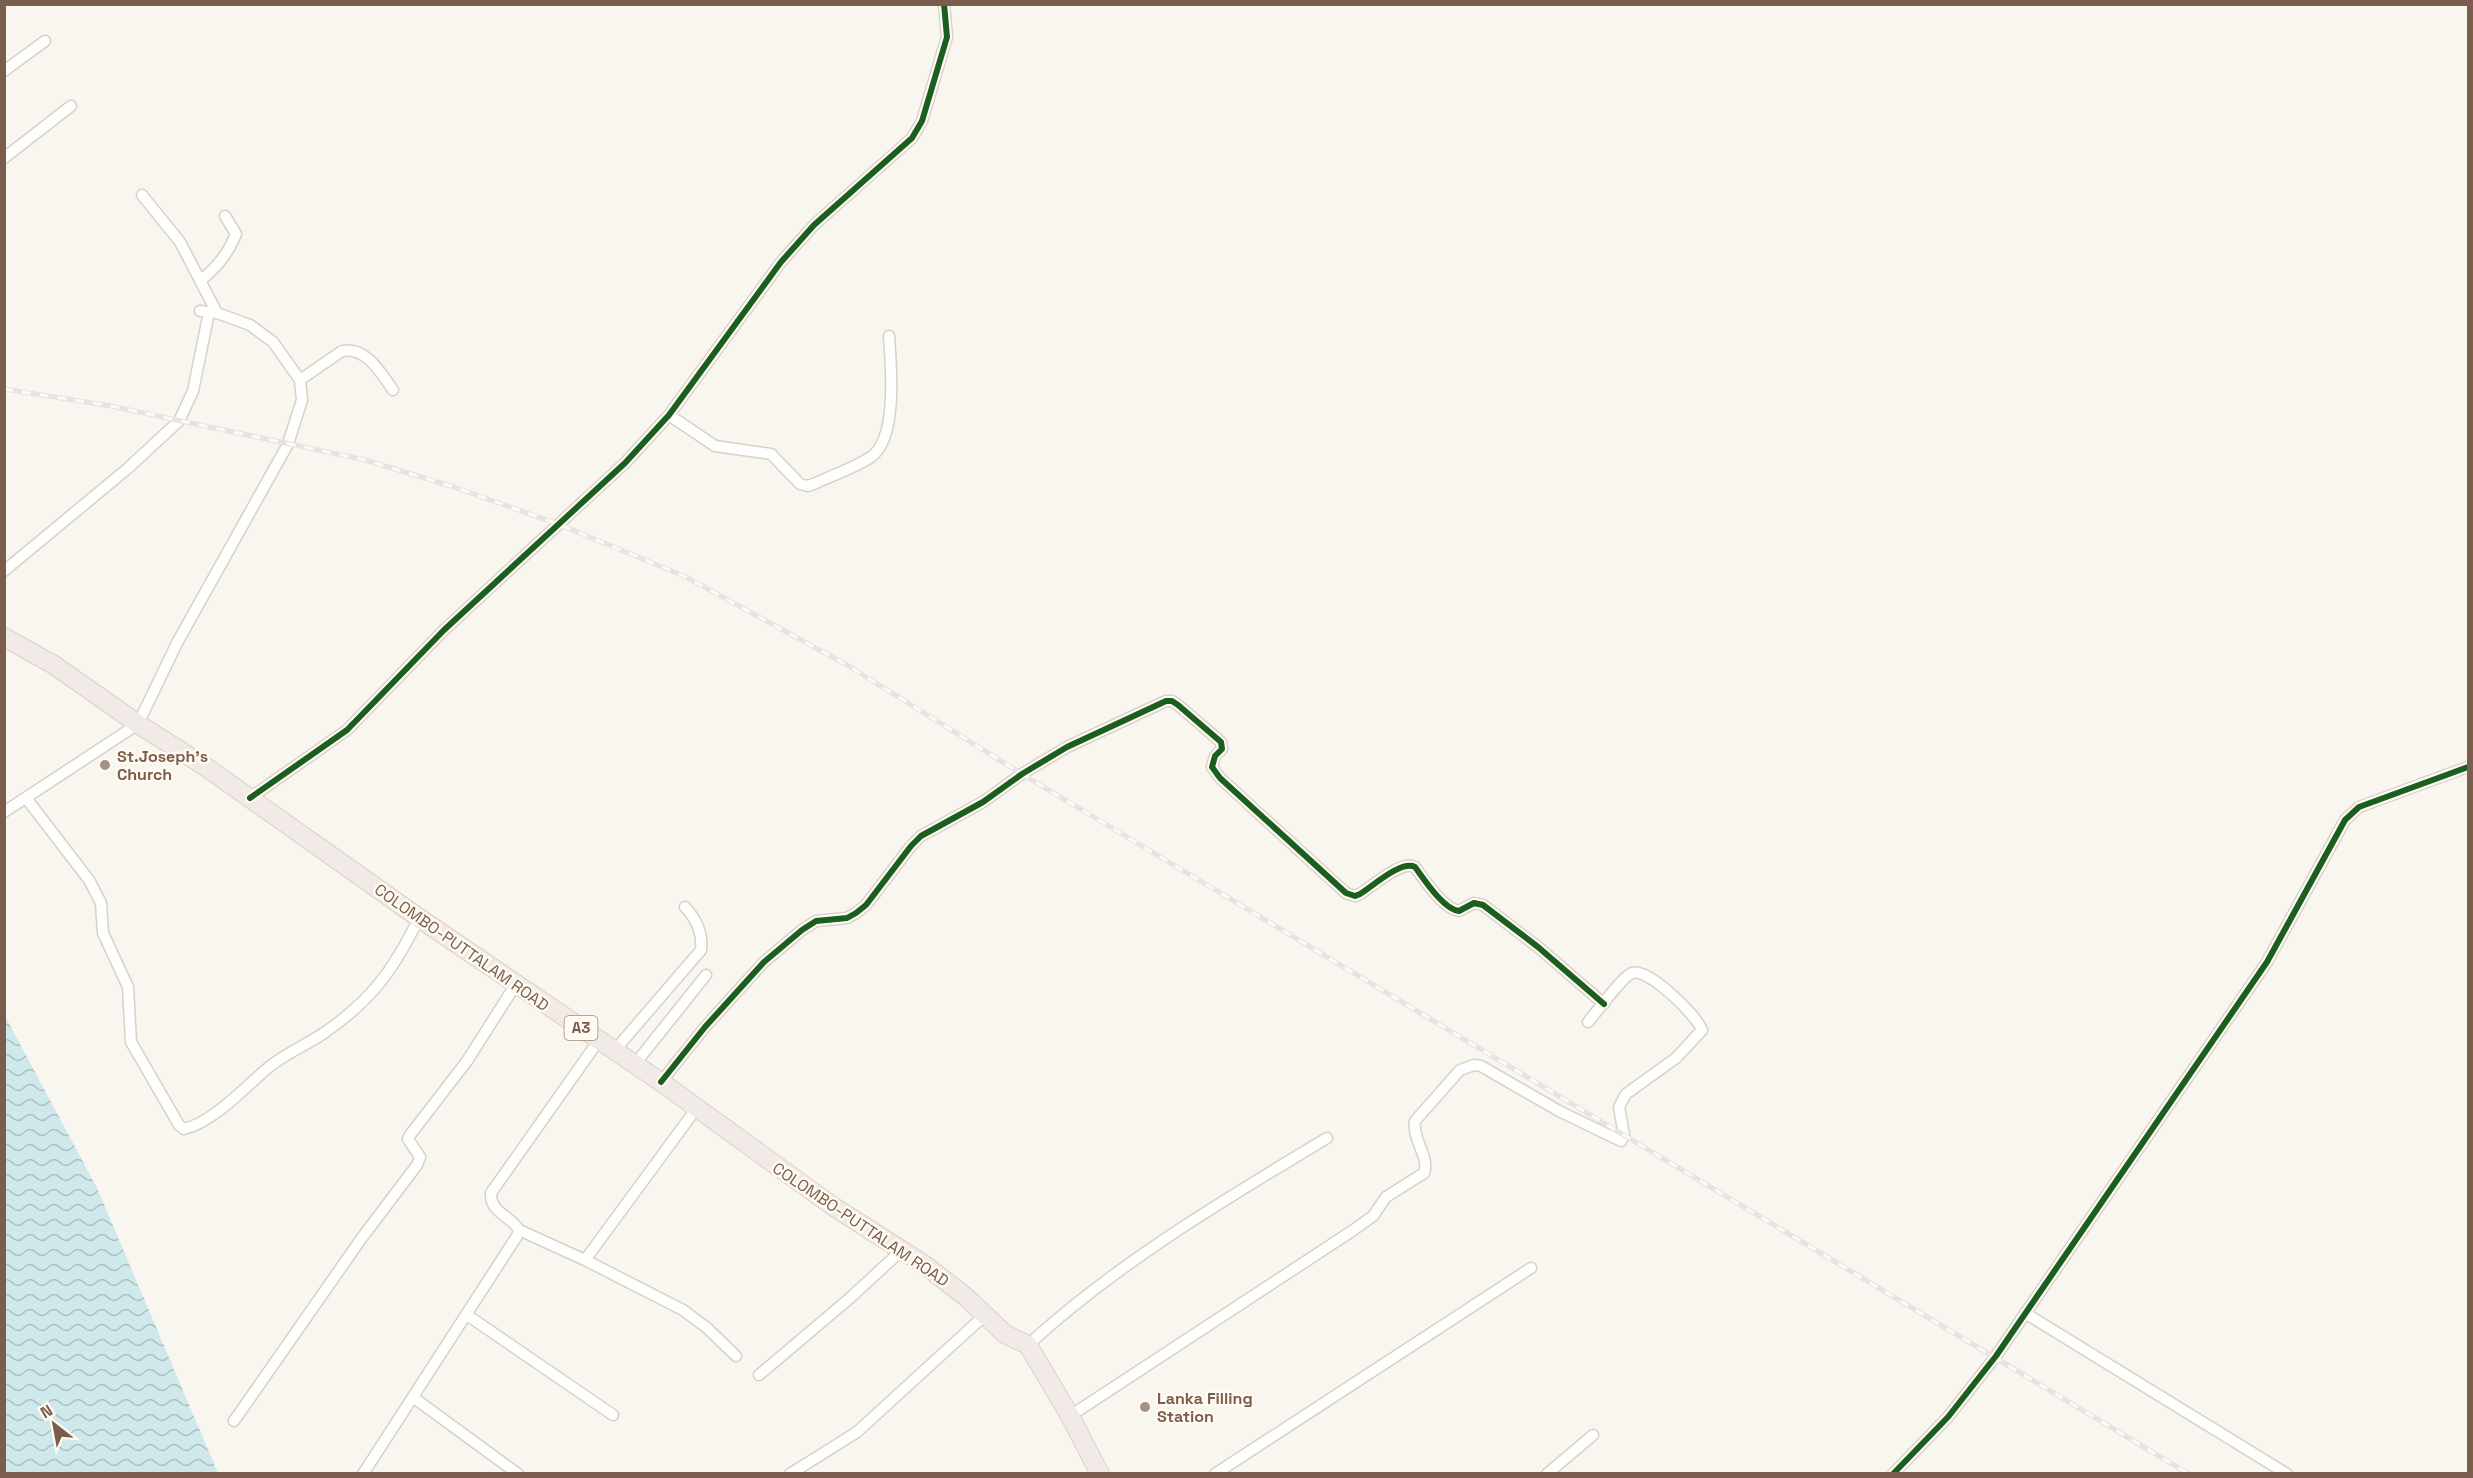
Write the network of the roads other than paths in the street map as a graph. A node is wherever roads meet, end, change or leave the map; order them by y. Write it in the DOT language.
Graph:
graph roads {
  1 [pos="944,4"];
  2 [pos="45,41"];
  3 [pos="4,71"];
  4 [pos="71,106"];
  5 [pos="4,158"];
  6 [pos="142,195"];
  7 [pos="225,216"];
  8 [pos="200,281"];
  9 [pos="208,312"];
  10 [pos="889,336"];
  11 [pos="300,380"];
  12 [pos="393,390"];
  13 [pos="669,415"];
  14 [pos="4,571"];
  15 [pos="4,637"];
  16 [pos="138,724"];
  17 [pos="2469,767"];
  18 [pos="26,798"];
  19 [pos="250,798"];
  20 [pos="4,812"];
  21 [pos="685,907"];
  22 [pos="419,918"];
  23 [pos="706,975"];
  24 [pos="516,984"];
  25 [pos="1604,1004"];
  26 [pos="1588,1022"];
  27 [pos="599,1040"];
  28 [pos="615,1050"];
  29 [pos="635,1064"];
  30 [pos="661,1082"];
  31 [pos="696,1109"];
  32 [pos="1327,1138"];
  33 [pos="519,1230"];
  34 [pos="902,1250"];
  35 [pos="585,1260"];
  36 [pos="1531,1268"];
  37 [pos="2025,1313"];
  38 [pos="467,1315"];
  39 [pos="985,1315"];
  40 [pos="1028,1345"];
  41 [pos="736,1356"];
  42 [pos="759,1375"];
  43 [pos="414,1398"];
  44 [pos="613,1415"];
  45 [pos="1070,1416"];
  46 [pos="234,1421"];
  47 [pos="1593,1434"];
  48 [pos="363,1473"];
  49 [pos="518,1473"];
  50 [pos="790,1473"];
  51 [pos="1100,1473"];
  52 [pos="1215,1473"];
  53 [pos="1547,1473"];
  54 [pos="1893,1473"];
  55 [pos="2287,1473"];
  1 -- 13 [label="street"];
  2 -- 3 [label="street"];
  4 -- 5 [label="street"];
  6 -- 8 [label="street"];
  7 -- 8 [label="street"];
  8 -- 9 [label="street"];
  9 -- 11 [label="street"];
  9 -- 14 [label="street"];
  10 -- 13 [label="street"];
  11 -- 12 [label="street"];
  11 -- 16 [label="street"];
  13 -- 19 [label="street"];
  15 -- 16 [label="highway, COLOMBO-PUTTALAM ROAD / A3"];
  16 -- 18 [label="street"];
  16 -- 19 [label="highway, COLOMBO-PUTTALAM ROAD / A3"];
  17 -- 37 [label="street"];
  18 -- 20 [label="street"];
  18 -- 22 [label="street"];
  19 -- 22 [label="highway, COLOMBO-PUTTALAM ROAD / A3"];
  21 -- 28 [label="street"];
  22 -- 24 [label="highway, COLOMBO-PUTTALAM ROAD / A3"];
  23 -- 29 [label="street"];
  24 -- 27 [label="highway, COLOMBO-PUTTALAM ROAD / A3"];
  24 -- 46 [label="street"];
  25 -- 26 [label="street"];
  25 -- 30 [label="street"];
  25 -- 45 [label="street"];
  27 -- 28 [label="highway, COLOMBO-PUTTALAM ROAD / A3"];
  27 -- 33 [label="street"];
  28 -- 29 [label="highway, COLOMBO-PUTTALAM ROAD / A3"];
  29 -- 30 [label="highway, COLOMBO-PUTTALAM ROAD / A3"];
  30 -- 31 [label="highway, COLOMBO-PUTTALAM ROAD / A3"];
  31 -- 34 [label="highway, COLOMBO-PUTTALAM ROAD / A3"];
  31 -- 35 [label="street"];
  32 -- 40 [label="street"];
  33 -- 35 [label="street"];
  33 -- 38 [label="street"];
  34 -- 39 [label="highway, COLOMBO-PUTTALAM ROAD / A3"];
  34 -- 42 [label="street"];
  35 -- 41 [label="street"];
  36 -- 52 [label="street"];
  37 -- 54 [label="street"];
  37 -- 55 [label="street"];
  38 -- 43 [label="street"];
  38 -- 44 [label="street"];
  39 -- 40 [label="highway, COLOMBO-PUTTALAM ROAD / A3"];
  39 -- 50 [label="street"];
  40 -- 45 [label="highway"];
  43 -- 48 [label="street"];
  43 -- 49 [label="street"];
  45 -- 51 [label="highway"];
  47 -- 53 [label="street"];
}
